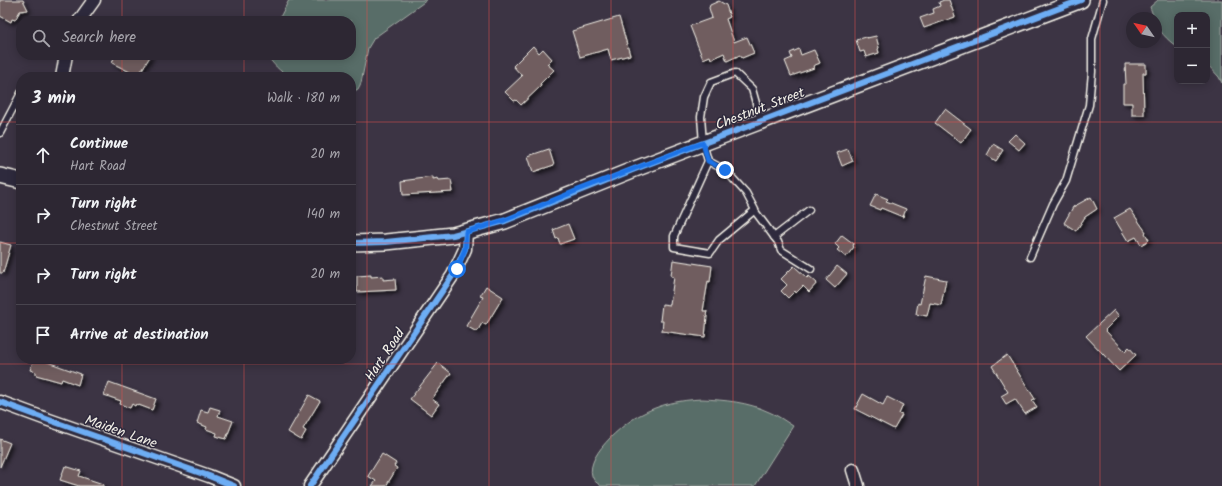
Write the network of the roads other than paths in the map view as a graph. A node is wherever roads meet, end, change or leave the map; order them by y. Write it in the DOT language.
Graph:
graph roads {
  1 [pos="94,0"];
  2 [pos="1081,0"];
  3 [pos="1103,0"];
  4 [pos="83,16"];
  5 [pos="65,60"];
  6 [pos="63,72"];
  7 [pos="16,103"];
  8 [pos="761,121"];
  9 [pos="0,133"];
  10 [pos="703,143"];
  11 [pos="708,161"];
  12 [pos="0,176"];
  13 [pos="16,180"];
  14 [pos="754,210"];
  15 [pos="809,210"];
  16 [pos="466,232"];
  17 [pos="774,237"];
  18 [pos="356,243"];
  19 [pos="1030,257"];
  20 [pos="811,269"];
  21 [pos="0,402"];
  22 [pos="853,470"];
  23 [pos="234,486"];
  24 [pos="310,486"];
  25 [pos="858,486"];
  1 -- 4 [label="street"];
  2 -- 8 [label="street, Chestnut Street"];
  3 -- 19 [label="lane"];
  5 -- 6 [label="street"];
  7 -- 9 [label="lane"];
  8 -- 10 [label="street, Chestnut Street"];
  8 -- 10 [label="lane"];
  10 -- 11 [label="lane"];
  10 -- 16 [label="street, Chestnut Street"];
  11 -- 14 [label="lane"];
  11 -- 14 [label="lane"];
  12 -- 13 [label="street"];
  14 -- 17 [label="lane"];
  15 -- 17 [label="lane"];
  16 -- 18 [label="street, Chestnut Street"];
  16 -- 24 [label="street, Hart Road"];
  17 -- 20 [label="lane"];
  21 -- 23 [label="street, Maiden Lane"];
  22 -- 25 [label="street"];
}
